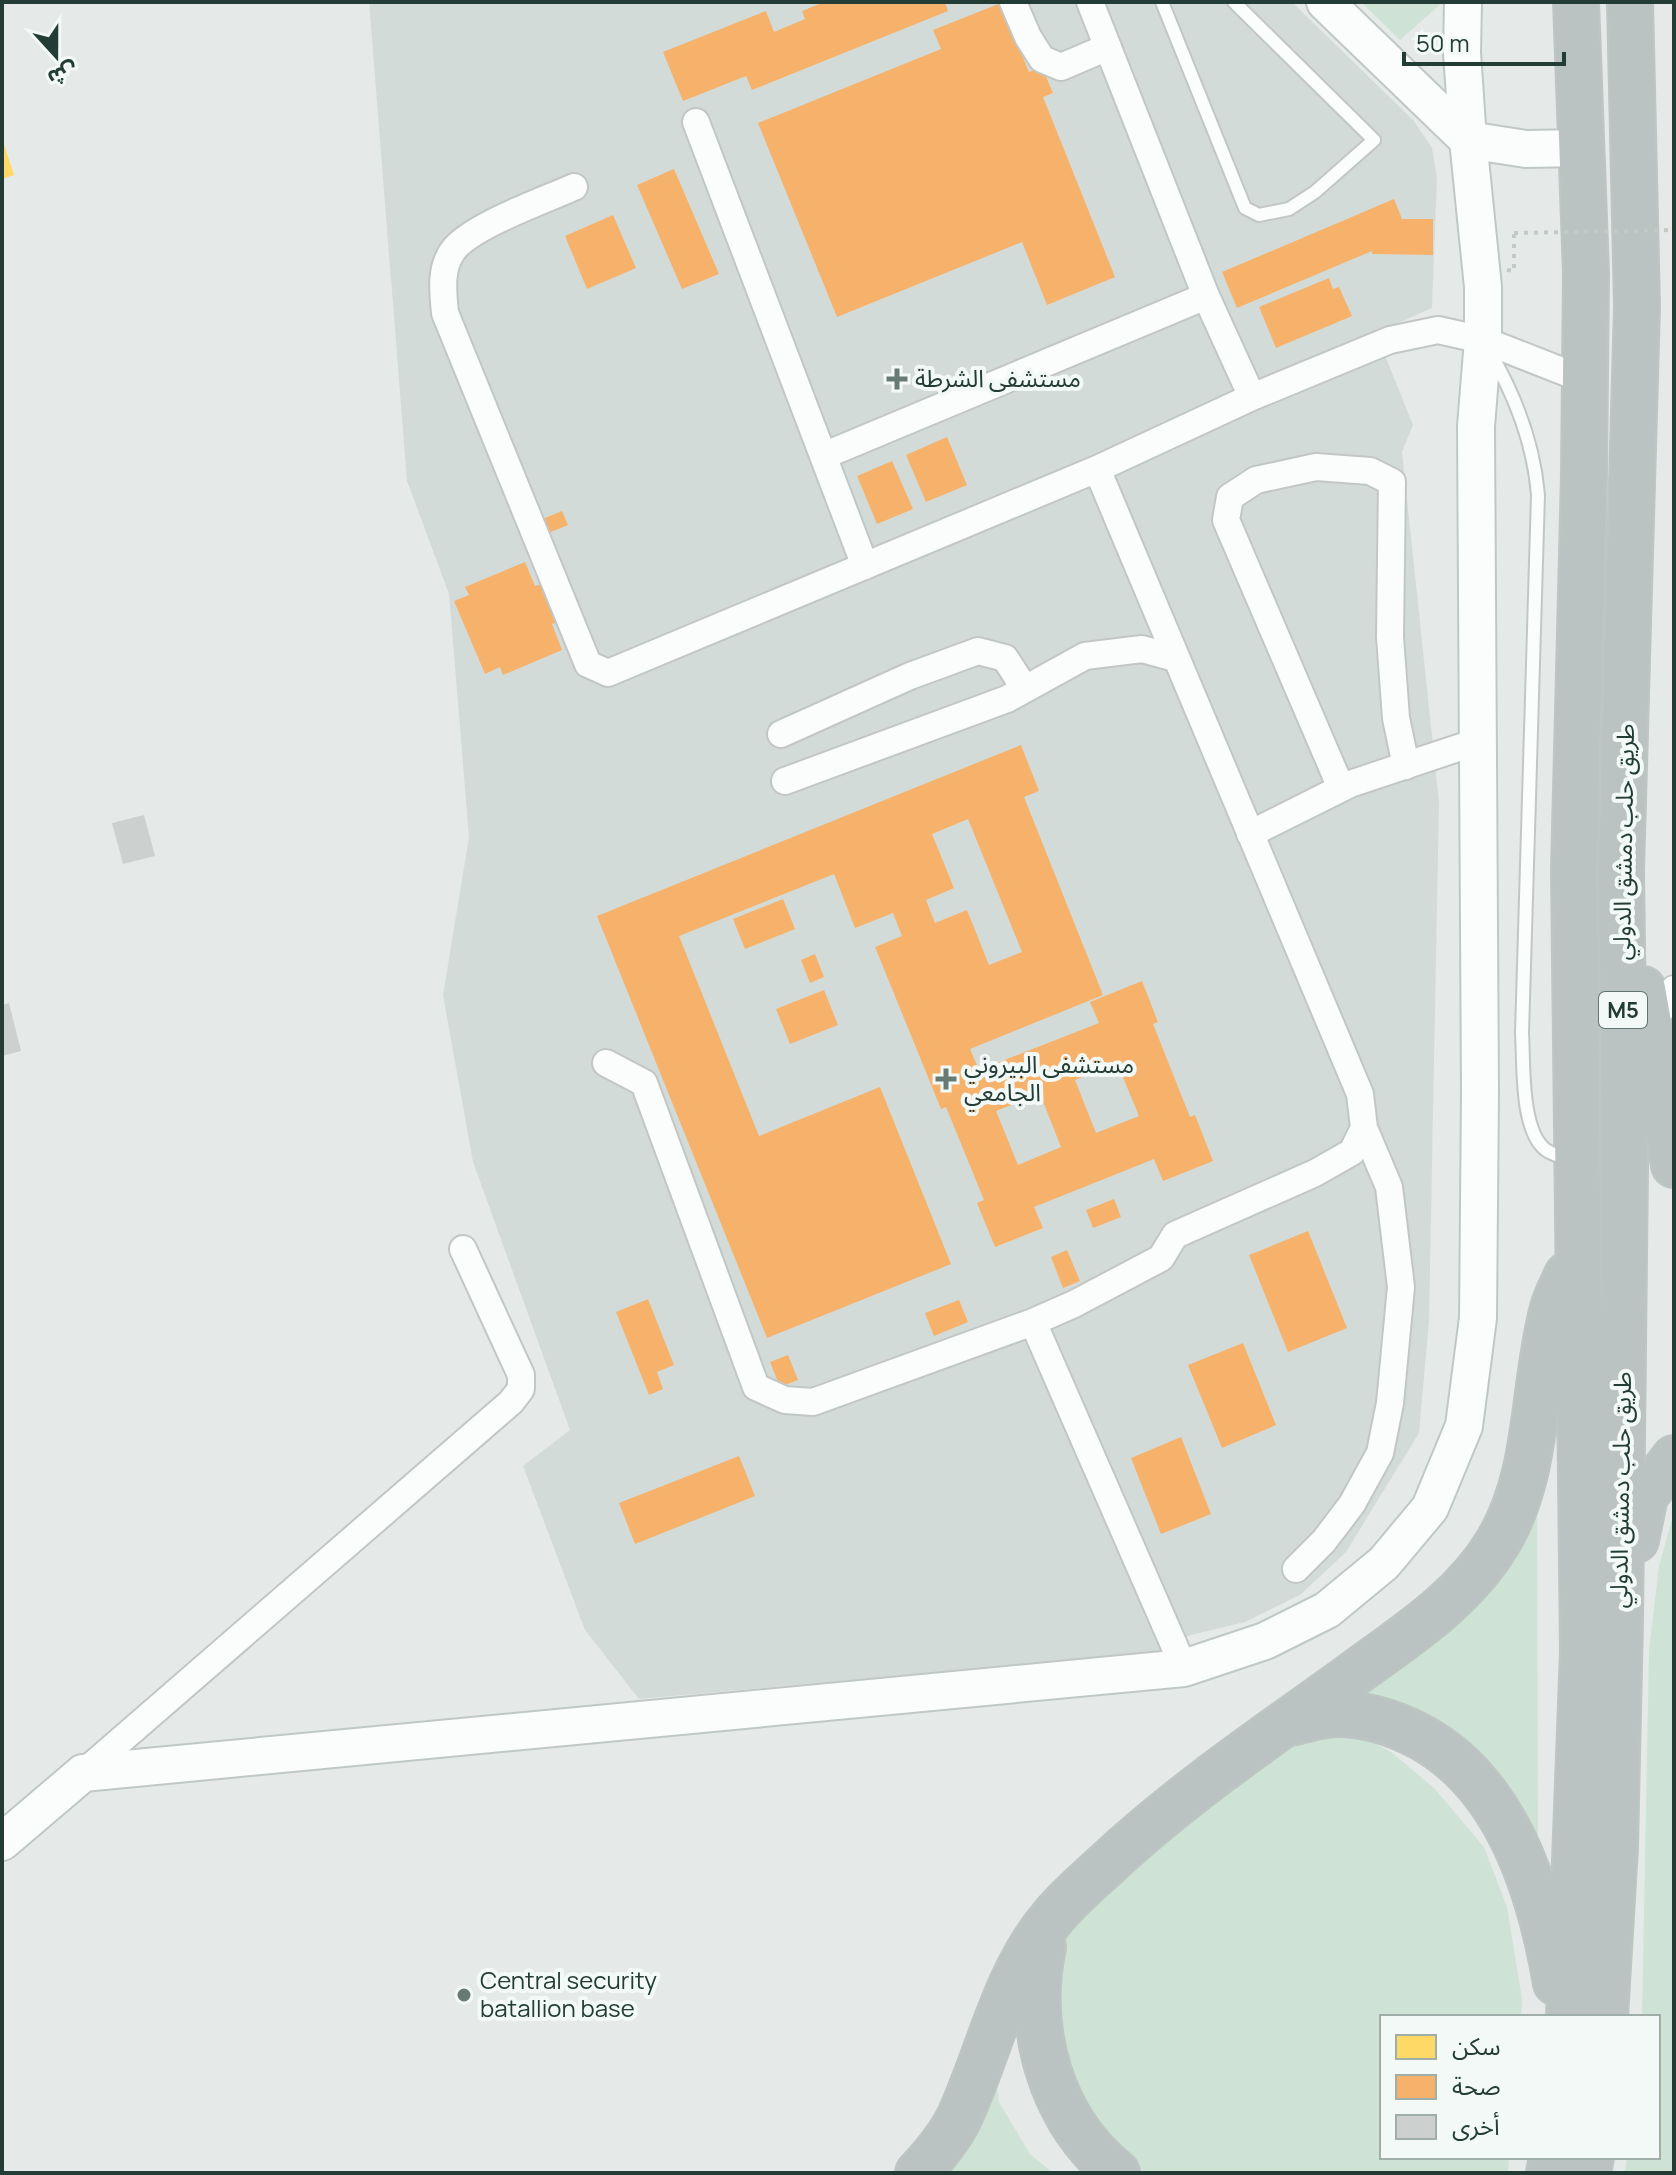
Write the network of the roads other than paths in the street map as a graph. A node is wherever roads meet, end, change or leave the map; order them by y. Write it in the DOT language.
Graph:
graph roads {
  1 [pos="1013,2"];
  2 [pos="1090,2"];
  3 [pos="1162,2"];
  4 [pos="1234,2"];
  5 [pos="1325,2"];
  6 [pos="1463,2"];
  7 [pos="1576,2"];
  8 [pos="1630,2"];
  9 [pos="1108,47"];
  10 [pos="696,122"];
  11 [pos="1468,140"];
  12 [pos="1582,148"];
  13 [pos="574,187"];
  14 [pos="1206,296"];
  15 [pos="1483,340"];
  16 [pos="1585,380"];
  17 [pos="1252,397"];
  18 [pos="823,456"];
  19 [pos="1097,469"];
  20 [pos="865,566"];
  21 [pos="1175,658"];
  22 [pos="1025,689"];
  23 [pos="781,734"];
  24 [pos="1476,742"];
  25 [pos="1406,766"];
  26 [pos="785,781"];
  27 [pos="1341,788"];
  28 [pos="1250,834"];
  29 [pos="1621,872"];
  30 [pos="1674,989"];
  31 [pos="1651,1026"];
  32 [pos="606,1063"];
  33 [pos="1364,1128"];
  34 [pos="1577,1164"];
  35 [pos="1674,1165"];
  36 [pos="1578,1247"];
  37 [pos="463,1249"];
  38 [pos="1033,1322"];
  39 [pos="1674,1458"];
  40 [pos="1296,1569"];
  41 [pos="1620,1621"];
  42 [pos="1184,1668"];
  43 [pos="1283,1725"];
  44 [pos="83,1773"];
  45 [pos="2,1842"];
  46 [pos="1052,1917"];
  47 [pos="1562,2015"];
  48 [pos="1569,2015"];
  49 [pos="1605,2015"];
  50 [pos="918,2173"];
  51 [pos="1117,2173"];
  1 -- 9 [label="street"];
  2 -- 9 [label="street"];
  3 -- 4 [label="lane"];
  5 -- 11 [label="street"];
  6 -- 11 [label="street"];
  7 -- 12 [label="highway, طريق حلب دمشق الدولي / M5"];
  8 -- 29 [label="highway, طريق حلب دمشق الدولي / M5"];
  9 -- 14 [label="street"];
  10 -- 18 [label="street"];
  11 -- 12 [label="street"];
  11 -- 15 [label="street"];
  12 -- 16 [label="highway, طريق حلب دمشق الدولي / M5"];
  13 -- 20 [label="street"];
  14 -- 17 [label="street"];
  14 -- 18 [label="street"];
  15 -- 16 [label="street"];
  15 -- 17 [label="street"];
  15 -- 24 [label="street"];
  15 -- 34 [label="lane"];
  16 -- 34 [label="highway, طريق حلب دمشق الدولي / M5"];
  17 -- 19 [label="street"];
  18 -- 20 [label="street"];
  19 -- 20 [label="street"];
  19 -- 21 [label="street"];
  21 -- 22 [label="street"];
  21 -- 28 [label="street"];
  22 -- 23 [label="street"];
  22 -- 26 [label="street"];
  24 -- 25 [label="street"];
  24 -- 42 [label="street"];
  25 -- 27 [label="street"];
  25 -- 27 [label="street"];
  27 -- 28 [label="street"];
  28 -- 33 [label="street"];
  29 -- 31 [label="highway"];
  29 -- 41 [label="highway, طريق حلب دمشق الدولي / M5"];
  30 -- 31 [label="street"];
  31 -- 35 [label="highway"];
  32 -- 38 [label="street"];
  33 -- 38 [label="street"];
  33 -- 40 [label="street"];
  34 -- 36 [label="highway, طريق حلب دمشق الدولي / M5"];
  36 -- 43 [label="highway"];
  36 -- 48 [label="highway, طريق حلب دمشق الدولي / M5"];
  37 -- 44 [label="street"];
  38 -- 42 [label="street"];
  39 -- 41 [label="highway"];
  41 -- 49 [label="highway, طريق حلب دمشق الدولي / M5"];
  42 -- 44 [label="street"];
  43 -- 46 [label="highway"];
  43 -- 47 [label="highway"];
  44 -- 45 [label="street"];
  46 -- 50 [label="highway"];
  46 -- 51 [label="highway"];
}
